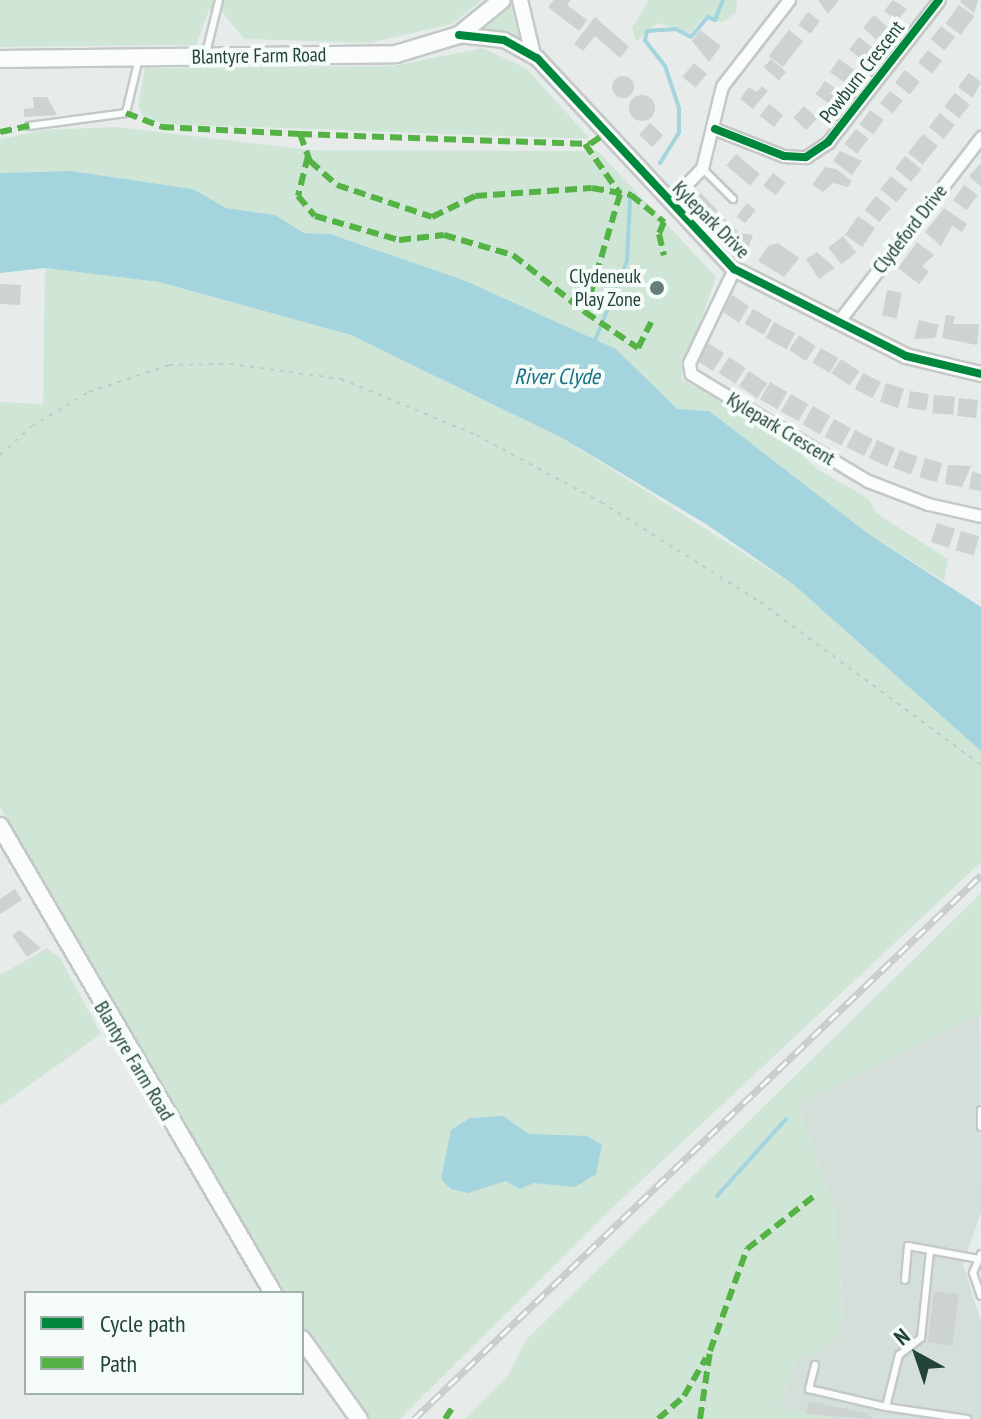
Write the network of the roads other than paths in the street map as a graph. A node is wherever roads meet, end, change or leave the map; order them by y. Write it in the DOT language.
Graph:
graph roads {
  1 [pos="219,0"];
  2 [pos="502,0"];
  3 [pos="520,0"];
  4 [pos="789,0"];
  5 [pos="939,0"];
  6 [pos="459,35"];
  7 [pos="533,55"];
  8 [pos="140,57"];
  9 [pos="205,57"];
  10 [pos="0,59"];
  11 [pos="29,126"];
  12 [pos="715,129"];
  13 [pos="981,137"];
  14 [pos="702,168"];
  15 [pos="733,199"];
  16 [pos="671,200"];
  17 [pos="734,269"];
  18 [pos="838,322"];
  19 [pos="981,374"];
  20 [pos="981,516"];
  21 [pos="0,826"];
  22 [pos="981,1110"];
  23 [pos="981,1127"];
  24 [pos="930,1251"];
  25 [pos="980,1257"];
  26 [pos="905,1280"];
  27 [pos="272,1291"];
  28 [pos="981,1296"];
  29 [pos="304,1342"];
  30 [pos="815,1365"];
  31 [pos="886,1407"];
  32 [pos="359,1419"];
  33 [pos="967,1419"];
  1 -- 9 [label="lane"];
  2 -- 6 [label="main road, Blantyre Farm Road"];
  3 -- 7 [label="street"];
  4 -- 12 [label="street"];
  5 -- 12 [label="street, Powburn Crescent"];
  6 -- 7 [label="street, Kylepark Drive"];
  6 -- 9 [label="main road, Blantyre Farm Road"];
  7 -- 16 [label="street, Kylepark Drive"];
  8 -- 9 [label="main road, Blantyre Farm Road"];
  8 -- 10 [label="main road, Blantyre Farm Road"];
  8 -- 11 [label="lane"];
  12 -- 14 [label="street"];
  13 -- 18 [label="street, Clydeford Drive"];
  14 -- 15 [label="lane"];
  14 -- 16 [label="street"];
  16 -- 17 [label="street, Kylepark Drive"];
  17 -- 18 [label="street, Kylepark Drive"];
  17 -- 20 [label="street, Kylepark Crescent"];
  18 -- 19 [label="street, Kylepark Drive"];
  21 -- 27 [label="main road, Blantyre Farm Road"];
  22 -- 23 [label="lane"];
  24 -- 25 [label="lane"];
  24 -- 26 [label="lane"];
  24 -- 31 [label="lane"];
  25 -- 28 [label="lane"];
  29 -- 32 [label="main road"];
  30 -- 31 [label="lane"];
  31 -- 33 [label="lane"];
}
